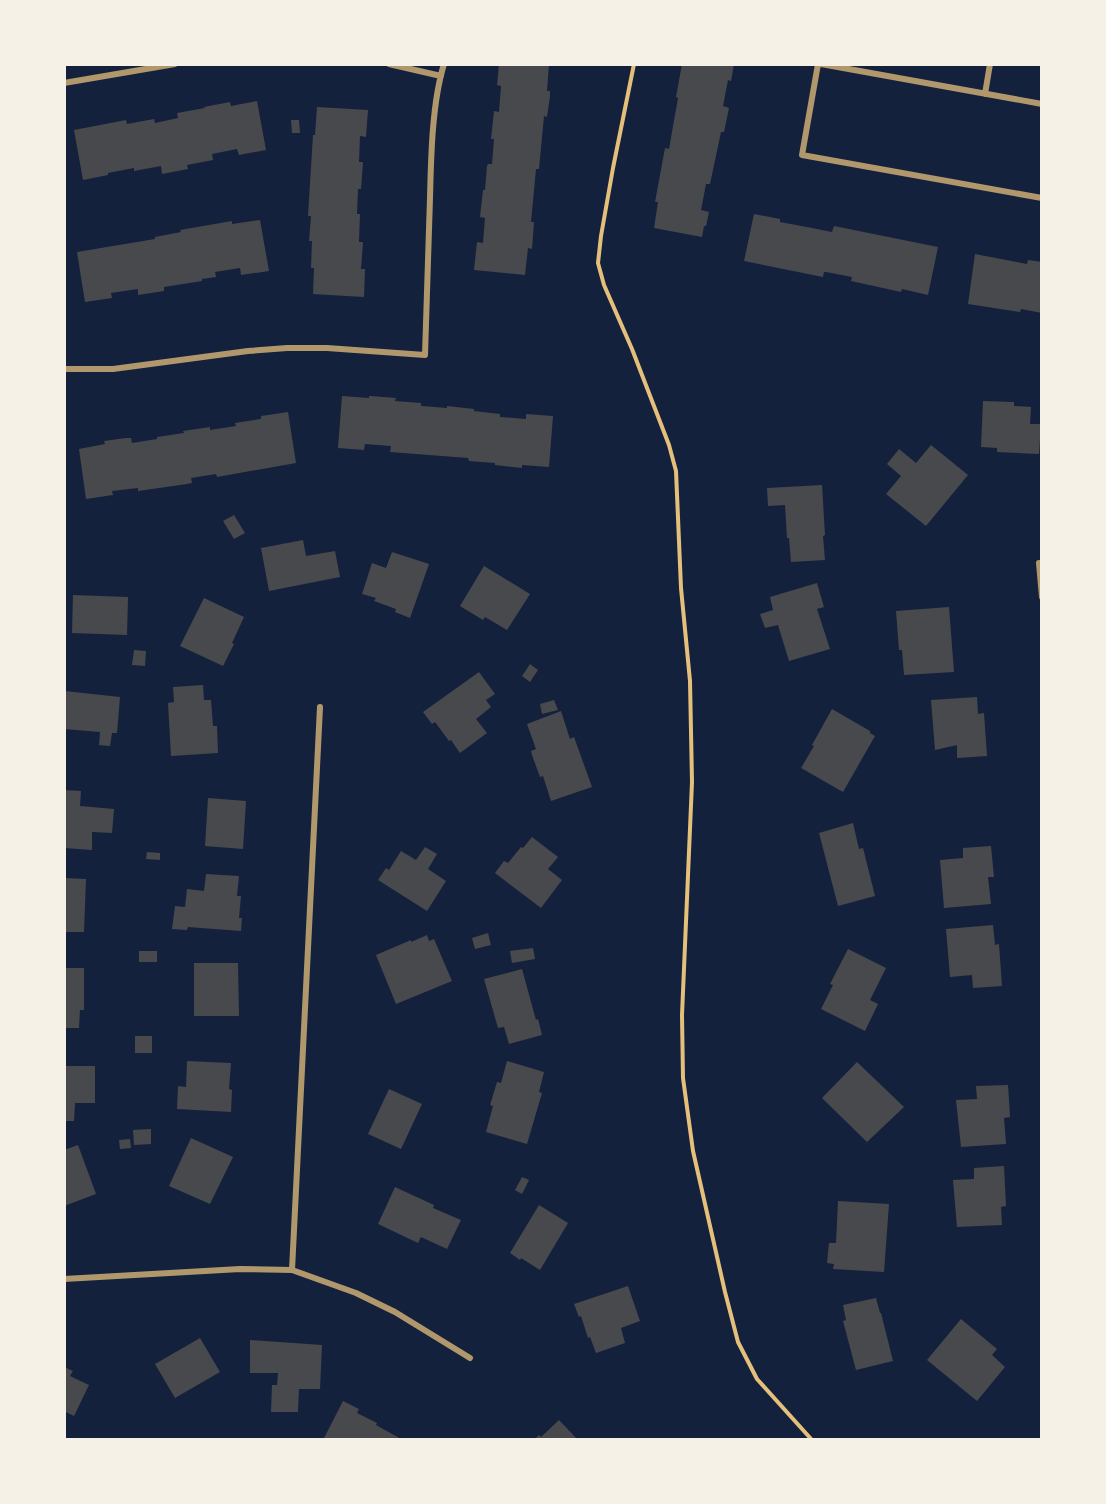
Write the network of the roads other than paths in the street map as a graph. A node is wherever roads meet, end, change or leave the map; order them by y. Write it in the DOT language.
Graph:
graph roads {
  1 [pos="175,64"];
  2 [pos="389,64"];
  3 [pos="444,64"];
  4 [pos="819,64"];
  5 [pos="990,64"];
  6 [pos="441,76"];
  7 [pos="64,83"];
  8 [pos="985,94"];
  9 [pos="1041,104"];
  10 [pos="1041,198"];
  11 [pos="64,369"];
  12 [pos="1039,563"];
  13 [pos="1041,597"];
  14 [pos="320,707"];
  15 [pos="292,1270"];
  16 [pos="64,1280"];
  17 [pos="470,1358"];
  1 -- 7 [label="street"];
  2 -- 6 [label="street"];
  3 -- 6 [label="street"];
  4 -- 8 [label="street"];
  4 -- 10 [label="street"];
  5 -- 8 [label="street"];
  6 -- 11 [label="street"];
  8 -- 9 [label="street"];
  12 -- 13 [label="street"];
  14 -- 15 [label="street"];
  15 -- 16 [label="street"];
  15 -- 17 [label="street"];
}
